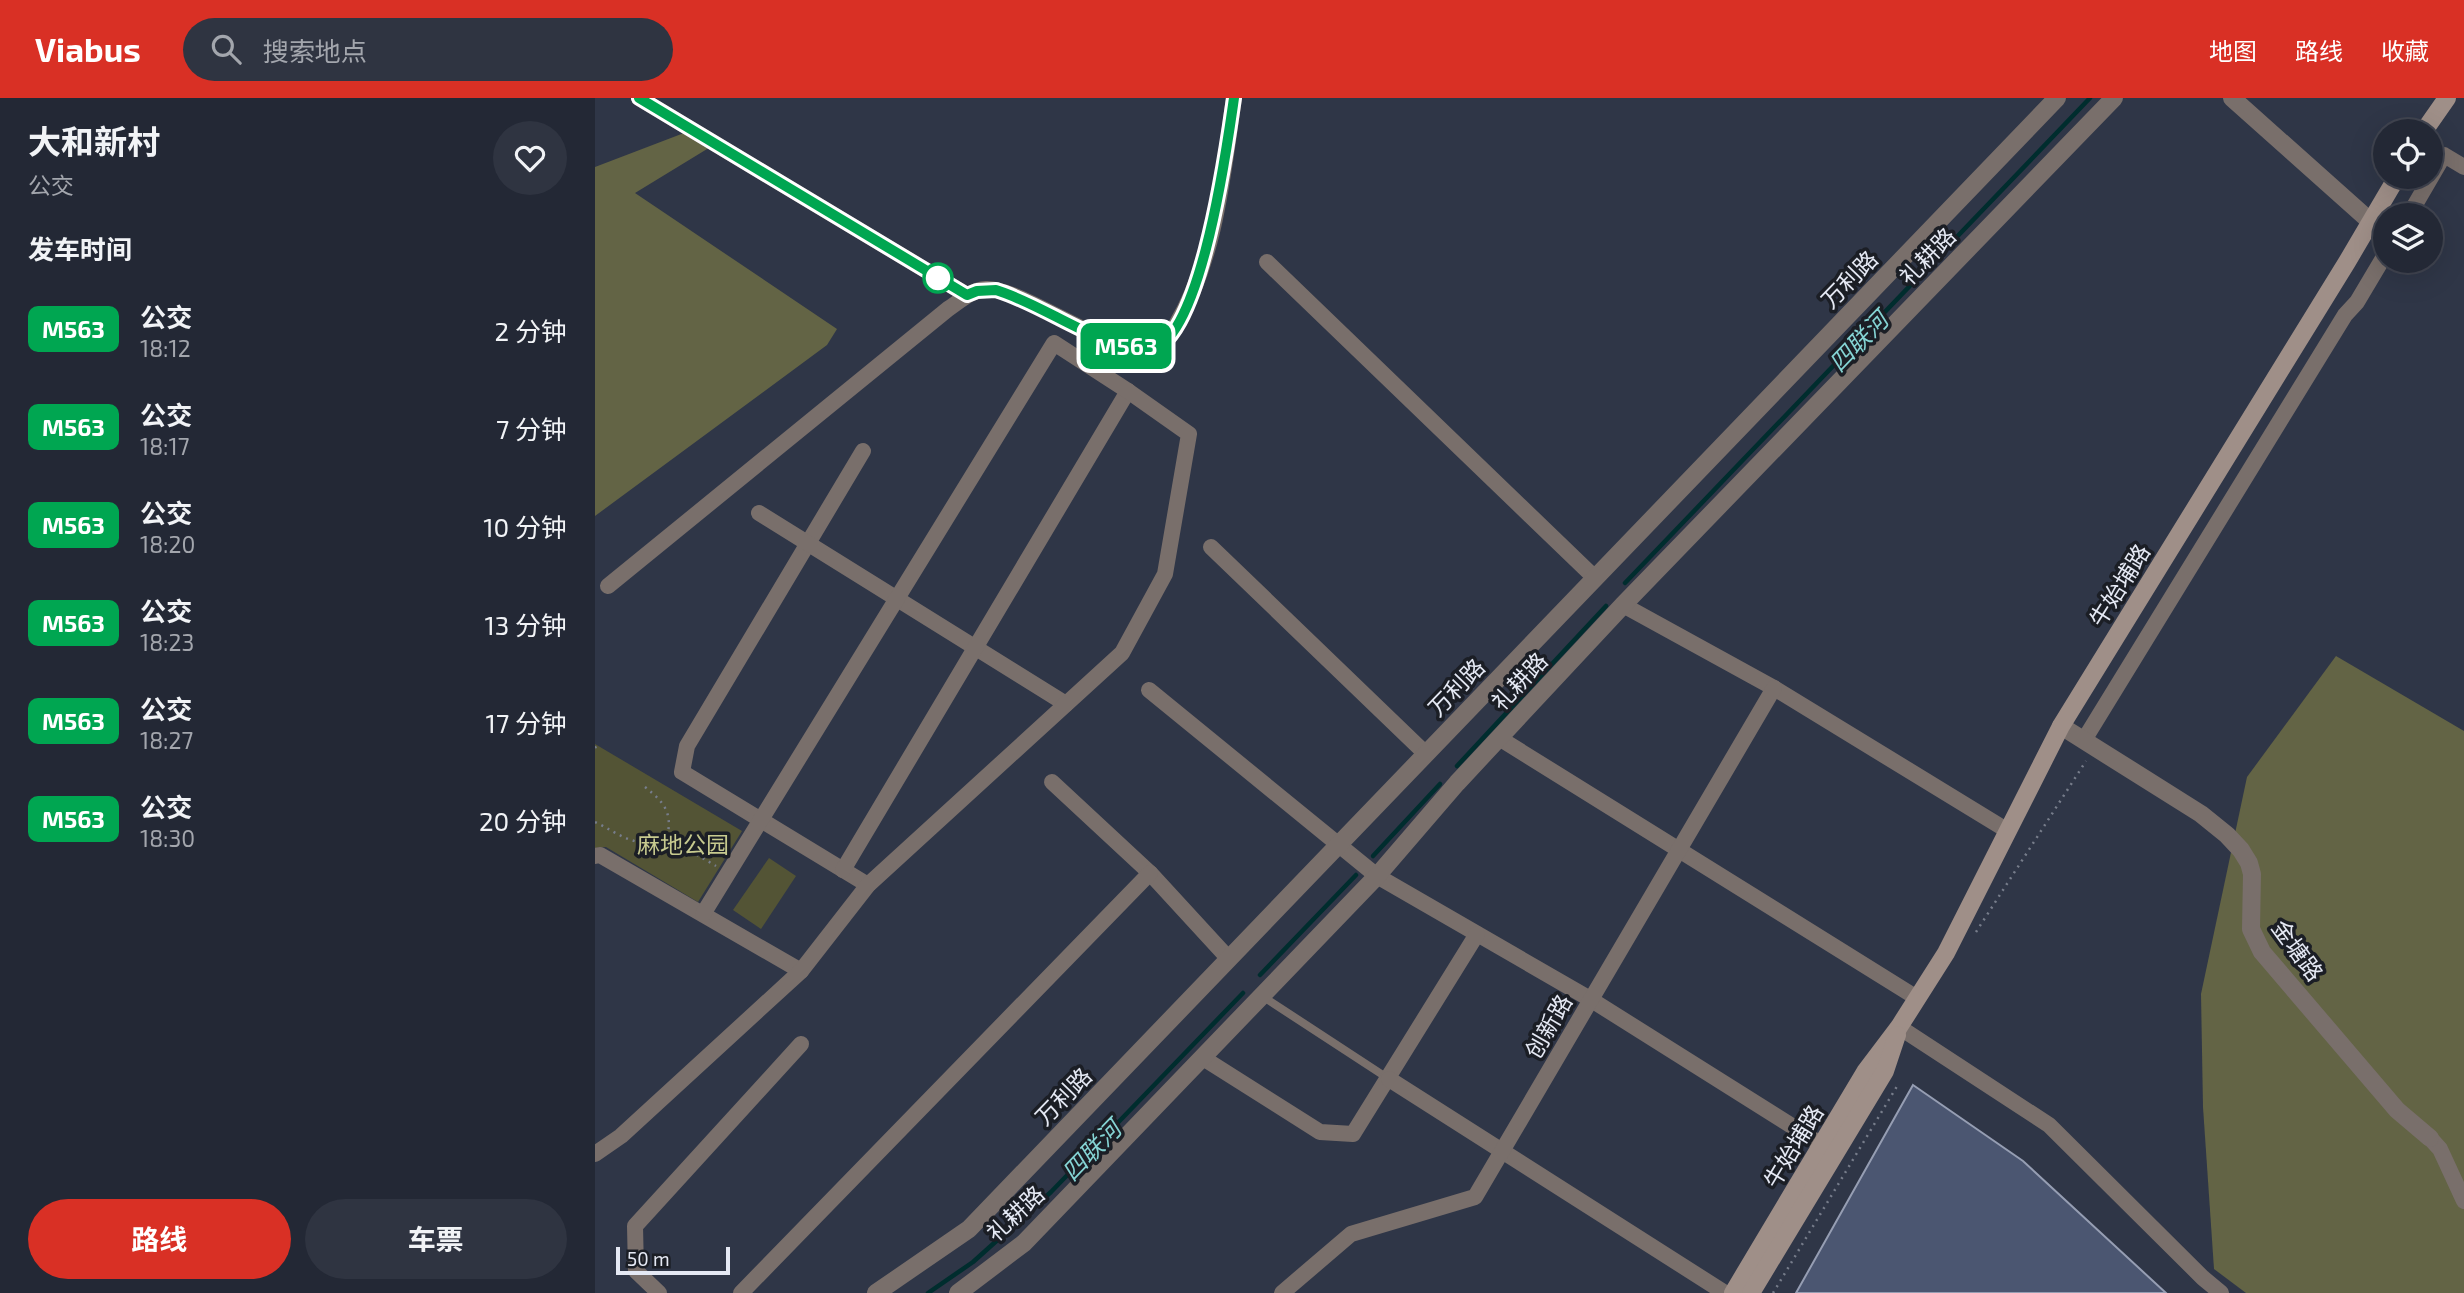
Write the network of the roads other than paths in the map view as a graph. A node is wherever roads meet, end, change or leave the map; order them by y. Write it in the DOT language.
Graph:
graph roads {
  1 [pos="639,98"];
  2 [pos="1234,98"];
  3 [pos="2057,98"];
  4 [pos="2114,98"];
  5 [pos="2232,98"];
  6 [pos="2447,98"];
  7 [pos="2432,119"];
  8 [pos="2464,167"];
  9 [pos="2390,189"];
  10 [pos="2416,203"];
  11 [pos="2371,222"];
  12 [pos="1267,262"];
  13 [pos="2374,273"];
  14 [pos="967,295"];
  15 [pos="1128,391"];
  16 [pos="863,451"];
  17 [pos="759,513"];
  18 [pos="808,544"];
  19 [pos="1211,547"];
  20 [pos="1595,578"];
  21 [pos="608,586"];
  22 [pos="897,599"];
  23 [pos="1623,605"];
  24 [pos="975,648"];
  25 [pos="1774,688"];
  26 [pos="1149,690"];
  27 [pos="1066,704"];
  28 [pos="2061,726"];
  29 [pos="1499,738"];
  30 [pos="2086,749"];
  31 [pos="1426,754"];
  32 [pos="1052,782"];
  33 [pos="761,820"];
  34 [pos="2008,831"];
  35 [pos="1339,845"];
  36 [pos="1679,849"];
  37 [pos="595,856"];
  38 [pos="843,870"];
  39 [pos="1150,873"];
  40 [pos="1377,876"];
  41 [pos="868,885"];
  42 [pos="702,914"];
  43 [pos="1477,934"];
  44 [pos="1229,959"];
  45 [pos="801,971"];
  46 [pos="1262,996"];
  47 [pos="1917,998"];
  48 [pos="1590,999"];
  49 [pos="1899,1027"];
  50 [pos="801,1044"];
  51 [pos="1203,1058"];
  52 [pos="1389,1079"];
  53 [pos="2431,1138"];
  54 [pos="1829,1148"];
  55 [pos="1502,1153"];
  56 [pos="595,1154"];
  57 [pos="2464,1201"];
  58 [pos="659,1293"];
  59 [pos="741,1293"];
  60 [pos="876,1293"];
  61 [pos="958,1293"];
  62 [pos="1283,1293"];
  63 [pos="1725,1293"];
  64 [pos="1733,1293"];
  65 [pos="1751,1293"];
  66 [pos="2221,1293"];
  1 -- 14 [label="street"];
  2 -- 14 [label="street"];
  3 -- 20 [label="street, 万利路"];
  4 -- 23 [label="street, 礼耕路"];
  5 -- 11 [label="street"];
  6 -- 7 [label="main road"];
  8 -- 10 [label="street"];
  9 -- 11 [label="main road, 牛始埔路"];
  11 -- 28 [label="main road, 牛始埔路"];
  12 -- 20 [label="street"];
  13 -- 30 [label="street"];
  14 -- 21 [label="street"];
  15 -- 22 [label="street"];
  15 -- 24 [label="street"];
  15 -- 27 [label="street"];
  16 -- 18 [label="street"];
  17 -- 18 [label="street"];
  18 -- 22 [label="street"];
  18 -- 33 [label="street"];
  19 -- 31 [label="street"];
  20 -- 31 [label="street, 万利路"];
  22 -- 24 [label="street"];
  22 -- 33 [label="street"];
  23 -- 25 [label="street"];
  23 -- 29 [label="street, 礼耕路"];
  24 -- 27 [label="street"];
  24 -- 38 [label="street"];
  25 -- 34 [label="street"];
  25 -- 36 [label="street, 创新路"];
  26 -- 35 [label="street"];
  27 -- 41 [label="street"];
  28 -- 30 [label="street, 金塘路"];
  28 -- 34 [label="main road, 牛始埔路"];
  29 -- 36 [label="street"];
  29 -- 40 [label="street, 礼耕路"];
  30 -- 53 [label="street, 金塘路"];
  31 -- 35 [label="street, 万利路"];
  32 -- 39 [label="street"];
  33 -- 38 [label="street"];
  33 -- 42 [label="street"];
  34 -- 47 [label="main road, 牛始埔路"];
  35 -- 40 [label="street"];
  35 -- 44 [label="street, 万利路"];
  36 -- 47 [label="street"];
  36 -- 48 [label="street, 创新路"];
  37 -- 42 [label="street"];
  38 -- 41 [label="street"];
  39 -- 44 [label="street"];
  39 -- 59 [label="street"];
  40 -- 43 [label="street"];
  40 -- 46 [label="street, 礼耕路"];
  41 -- 45 [label="street"];
  42 -- 45 [label="street"];
  43 -- 48 [label="street"];
  43 -- 52 [label="street"];
  44 -- 60 [label="street, 万利路"];
  45 -- 56 [label="street"];
  46 -- 51 [label="street, 礼耕路"];
  46 -- 52 [label="lane"];
  47 -- 49 [label="main road, 牛始埔路"];
  48 -- 54 [label="street"];
  48 -- 55 [label="street, 创新路"];
  49 -- 54 [label="main road, 牛始埔路"];
  49 -- 66 [label="street"];
  50 -- 58 [label="street"];
  51 -- 52 [label="street"];
  51 -- 61 [label="street, 礼耕路"];
  52 -- 55 [label="street"];
  53 -- 57 [label="street, 金塘路"];
  54 -- 64 [label="main road, 牛始埔路"];
  54 -- 65 [label="main road, 牛始埔路"];
  55 -- 62 [label="street, 创新路"];
  55 -- 63 [label="street"];
}
